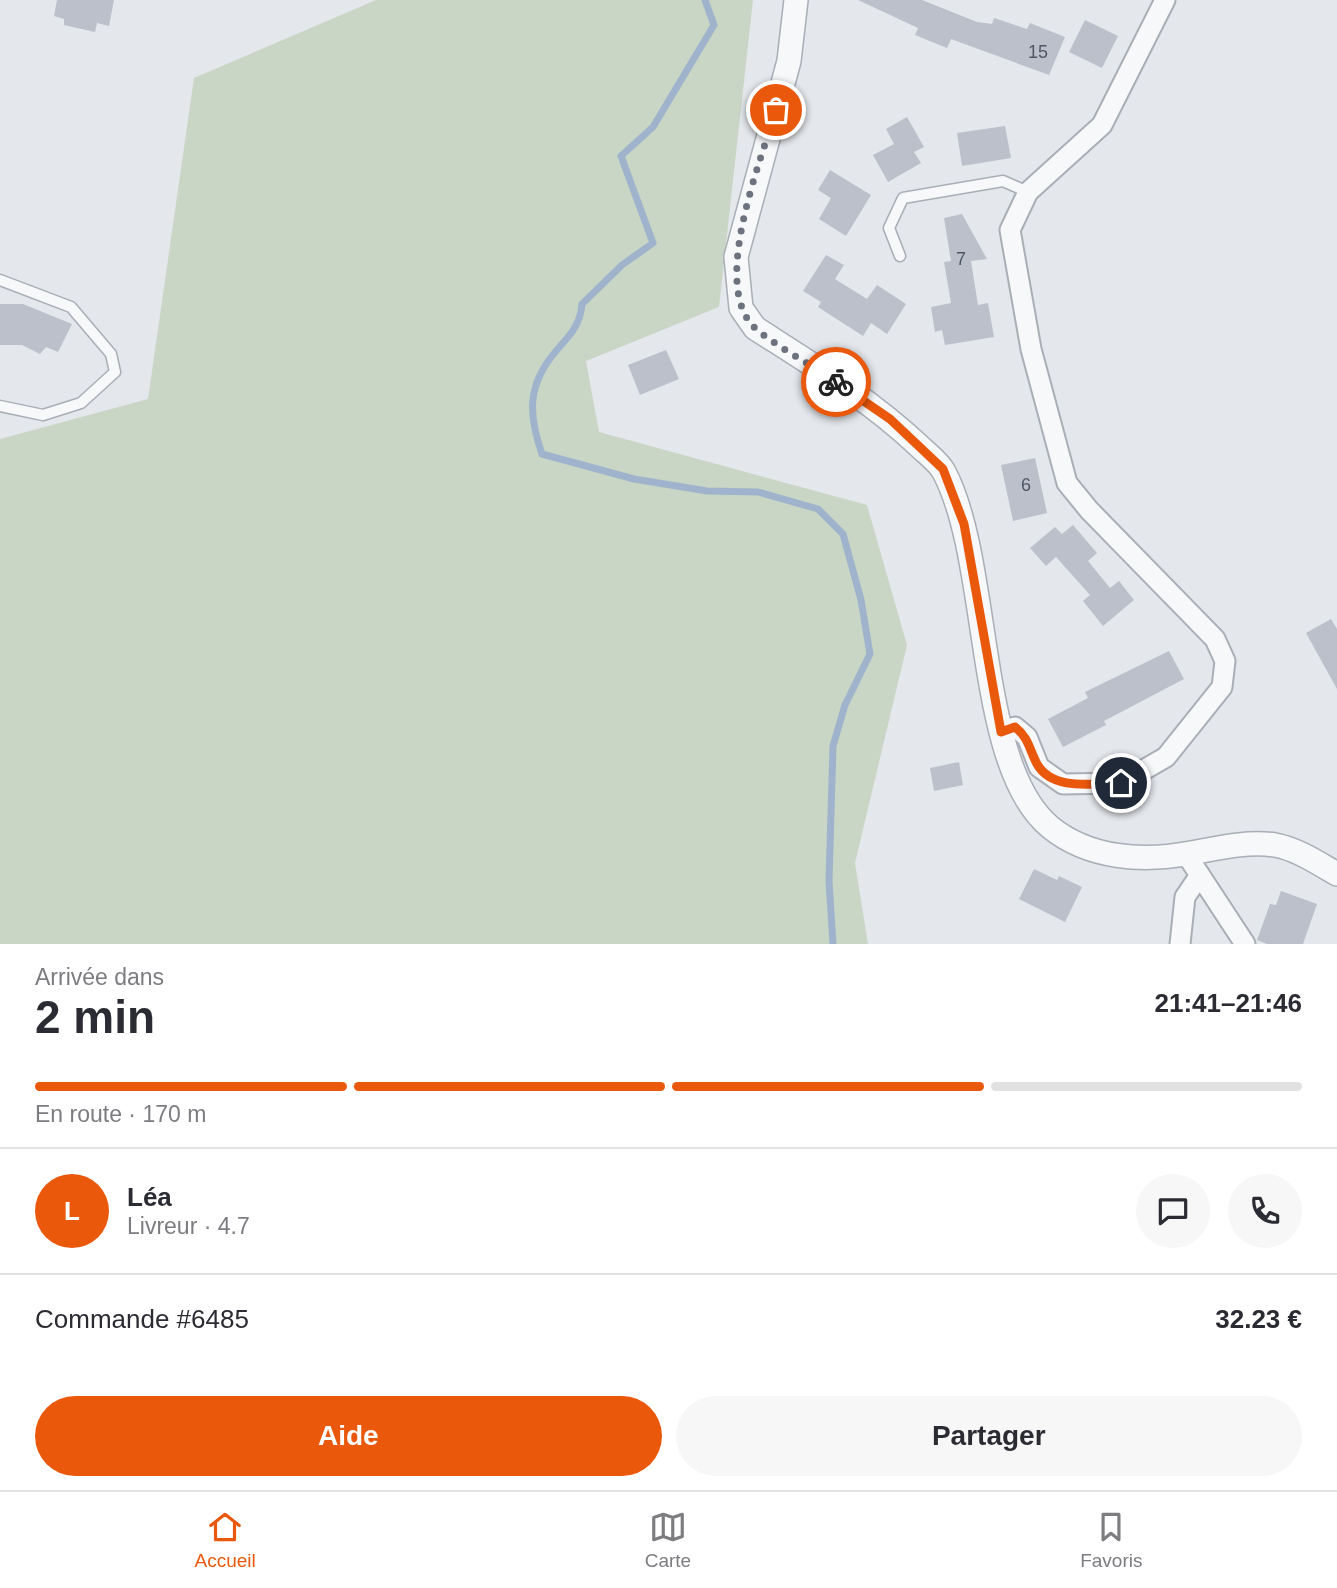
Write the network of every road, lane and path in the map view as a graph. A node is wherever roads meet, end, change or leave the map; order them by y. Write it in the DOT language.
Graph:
graph roads {
  1 [pos="796,0"];
  2 [pos="1165,0"];
  3 [pos="1028,192"];
  4 [pos="900,256"];
  5 [pos="0,280"];
  6 [pos="0,406"];
  7 [pos="1001,732"];
  8 [pos="1186,854"];
  9 [pos="1337,874"];
  10 [pos="1200,875"];
  11 [pos="1180,944"];
  12 [pos="1245,944"];
  1 -- 7 [label="street"];
  2 -- 3 [label="street"];
  3 -- 4 [label="lane"];
  3 -- 7 [label="street"];
  5 -- 6 [label="lane"];
  7 -- 8 [label="street"];
  8 -- 9 [label="street"];
  8 -- 10 [label="street"];
  10 -- 11 [label="street"];
  10 -- 12 [label="street"];
}
